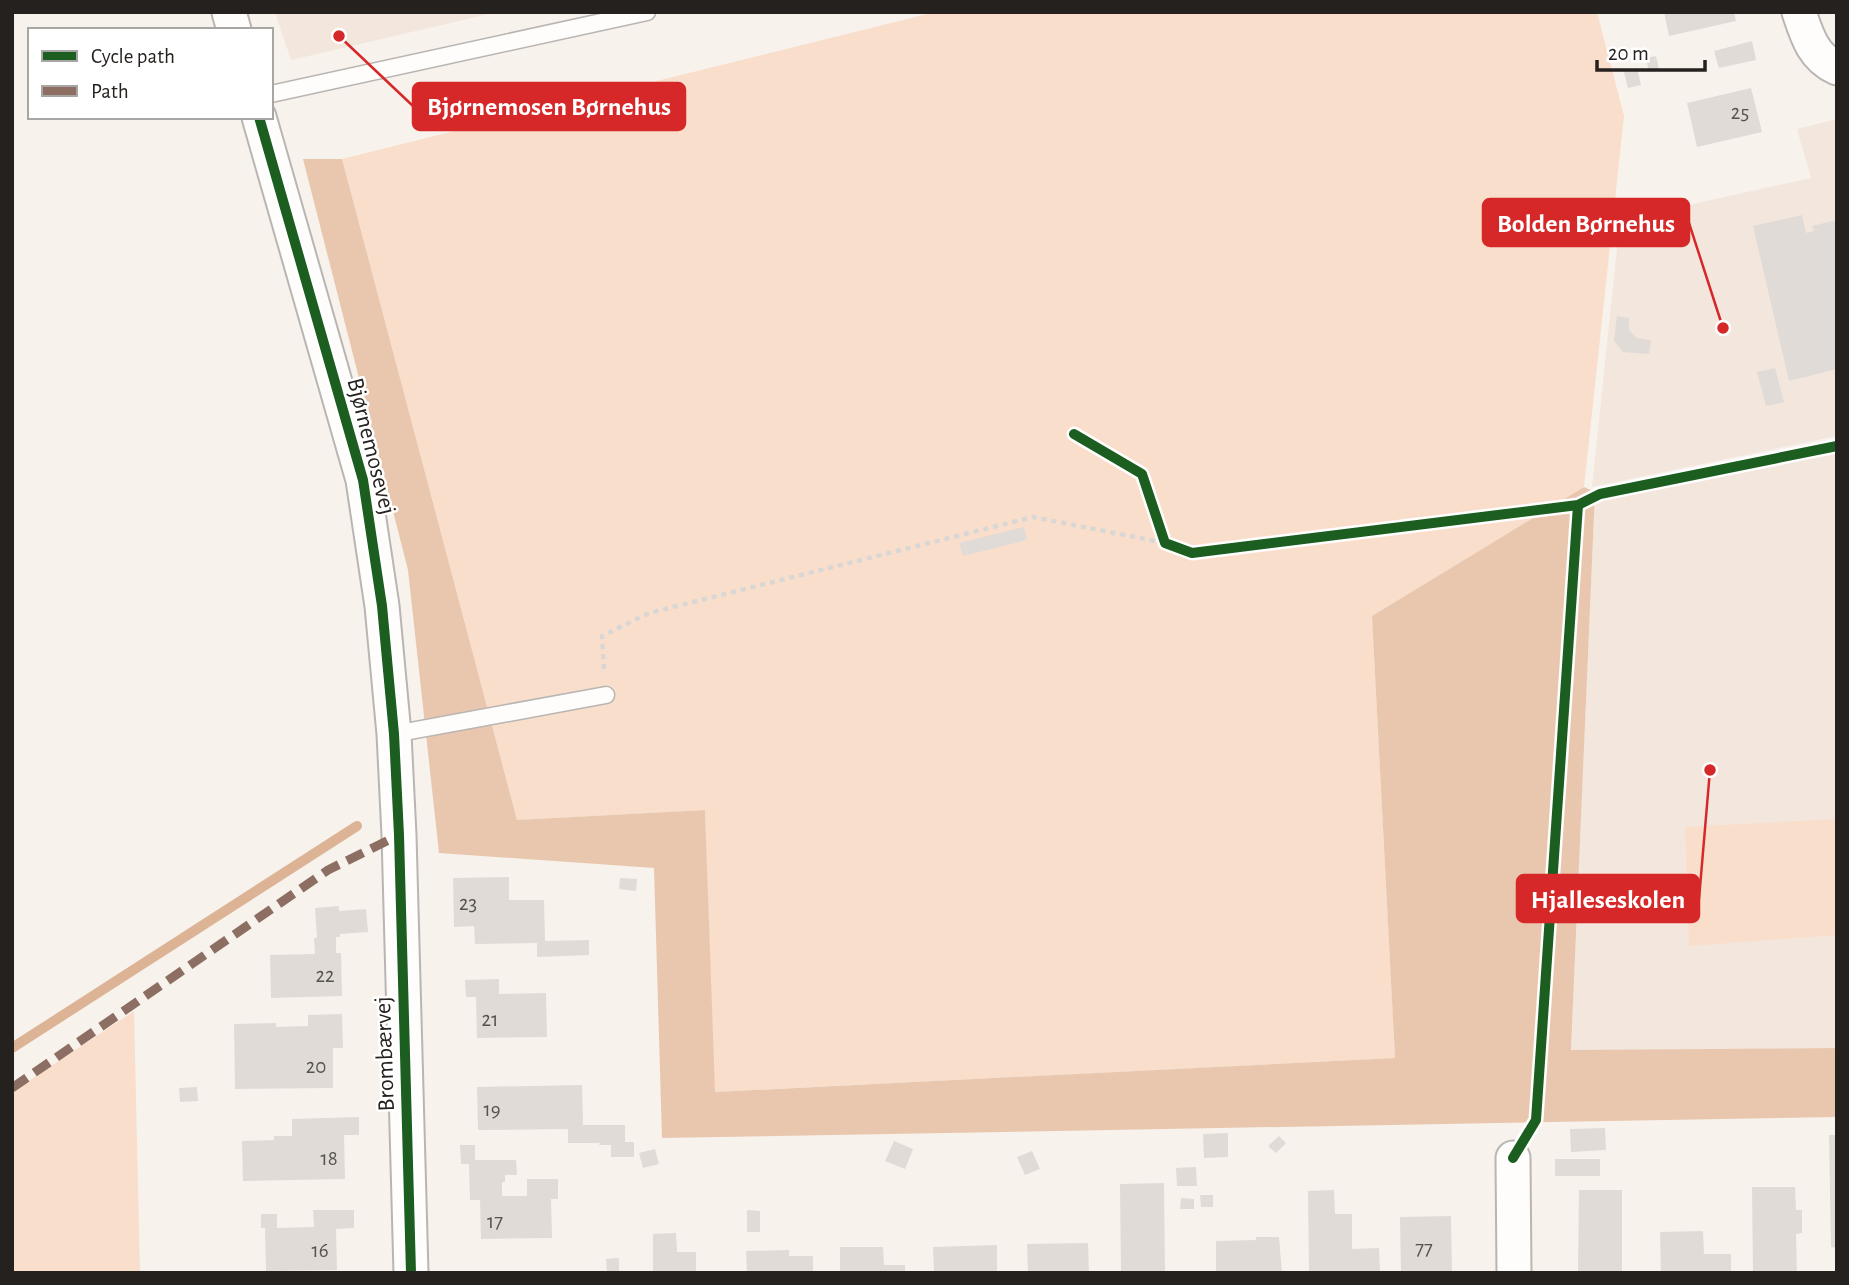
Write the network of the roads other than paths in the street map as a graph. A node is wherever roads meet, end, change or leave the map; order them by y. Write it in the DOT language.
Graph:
graph roads {
  1 [pos="647,12"];
  2 [pos="1799,12"];
  3 [pos="1830,65"];
  4 [pos="273,94"];
  5 [pos="260,119"];
  6 [pos="606,695"];
  7 [pos="394,734"];
  8 [pos="399,835"];
  9 [pos="1513,1157"];
  10 [pos="411,1273"];
  11 [pos="1514,1273"];
  1 -- 4 [label="lane"];
  2 -- 3 [label="street"];
  5 -- 7 [label="street, Bjørnemosevej"];
  6 -- 7 [label="lane"];
  7 -- 8 [label="street, Bjørnemosevej"];
  8 -- 10 [label="street, Brombærvej"];
  9 -- 11 [label="street"];
}
